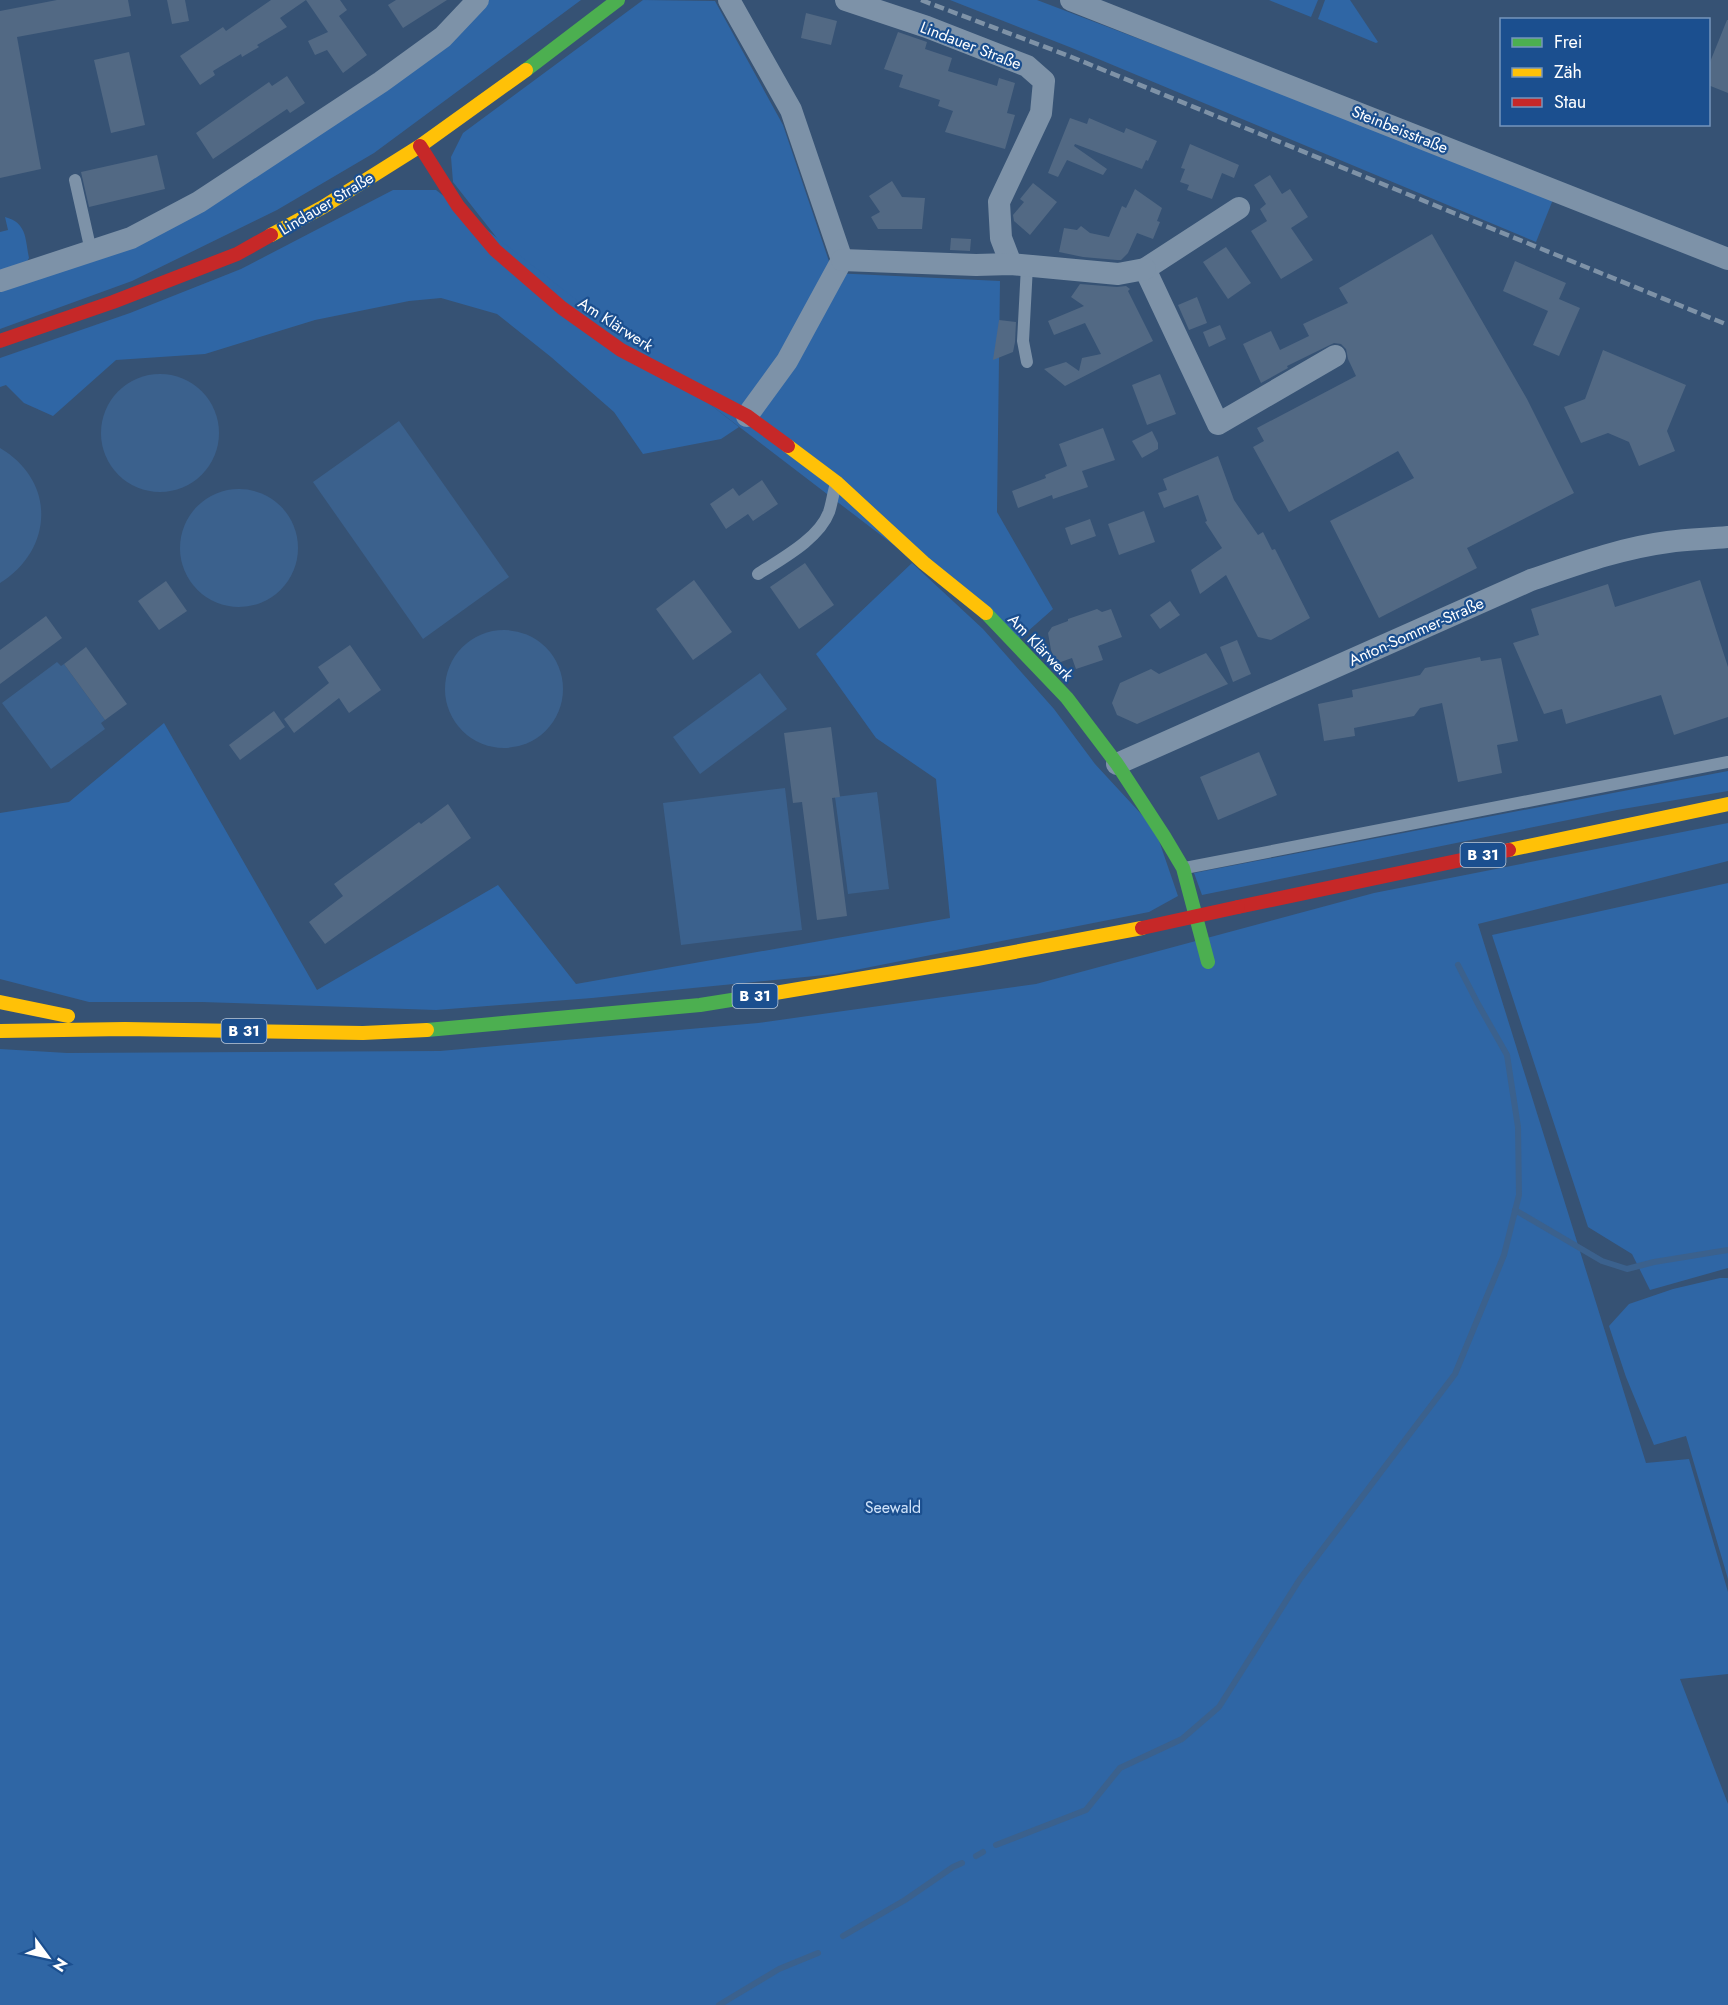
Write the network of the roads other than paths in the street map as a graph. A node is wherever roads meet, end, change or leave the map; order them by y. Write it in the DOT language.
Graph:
graph roads {
  1 [pos="478,0"];
  2 [pos="618,0"];
  3 [pos="729,0"];
  4 [pos="846,0"];
  5 [pos="1071,0"];
  6 [pos="420,146"];
  7 [pos="75,180"];
  8 [pos="1239,208"];
  9 [pos="91,251"];
  10 [pos="1728,259"];
  11 [pos="842,260"];
  12 [pos="1019,265"];
  13 [pos="1145,269"];
  14 [pos="0,281"];
  15 [pos="0,341"];
  16 [pos="1335,356"];
  17 [pos="1027,362"];
  18 [pos="747,416"];
  19 [pos="836,482"];
  20 [pos="1728,537"];
  21 [pos="758,574"];
  22 [pos="1728,762"];
  23 [pos="1117,764"];
  24 [pos="1728,804"];
  25 [pos="1183,868"];
  26 [pos="1208,962"];
  27 [pos="0,1002"];
  28 [pos="125,1029"];
  29 [pos="0,1031"];
  1 -- 9 [label="street"];
  2 -- 6 [label="main road, Lindauer Straße"];
  3 -- 11 [label="street"];
  4 -- 12 [label="street, Lindauer Straße"];
  5 -- 10 [label="street, Steinbeisstraße"];
  6 -- 15 [label="main road, Lindauer Straße"];
  6 -- 18 [label="main road, Am Klärwerk"];
  7 -- 9 [label="lane"];
  8 -- 13 [label="street"];
  9 -- 14 [label="street"];
  11 -- 12 [label="street"];
  11 -- 18 [label="street"];
  12 -- 13 [label="street"];
  12 -- 17 [label="lane"];
  13 -- 16 [label="street"];
  18 -- 19 [label="main road, Am Klärwerk"];
  19 -- 21 [label="lane"];
  19 -- 23 [label="main road, Am Klärwerk"];
  20 -- 23 [label="street, Anton-Sommer-Straße"];
  22 -- 25 [label="lane"];
  23 -- 25 [label="main road, Am Klärwerk"];
  24 -- 28 [label="main road, B 31, bridge"];
  25 -- 26 [label="main road, Am Klärwerk"];
  27 -- 28 [label="main road"];
  28 -- 29 [label="main road, B 31"];
}
